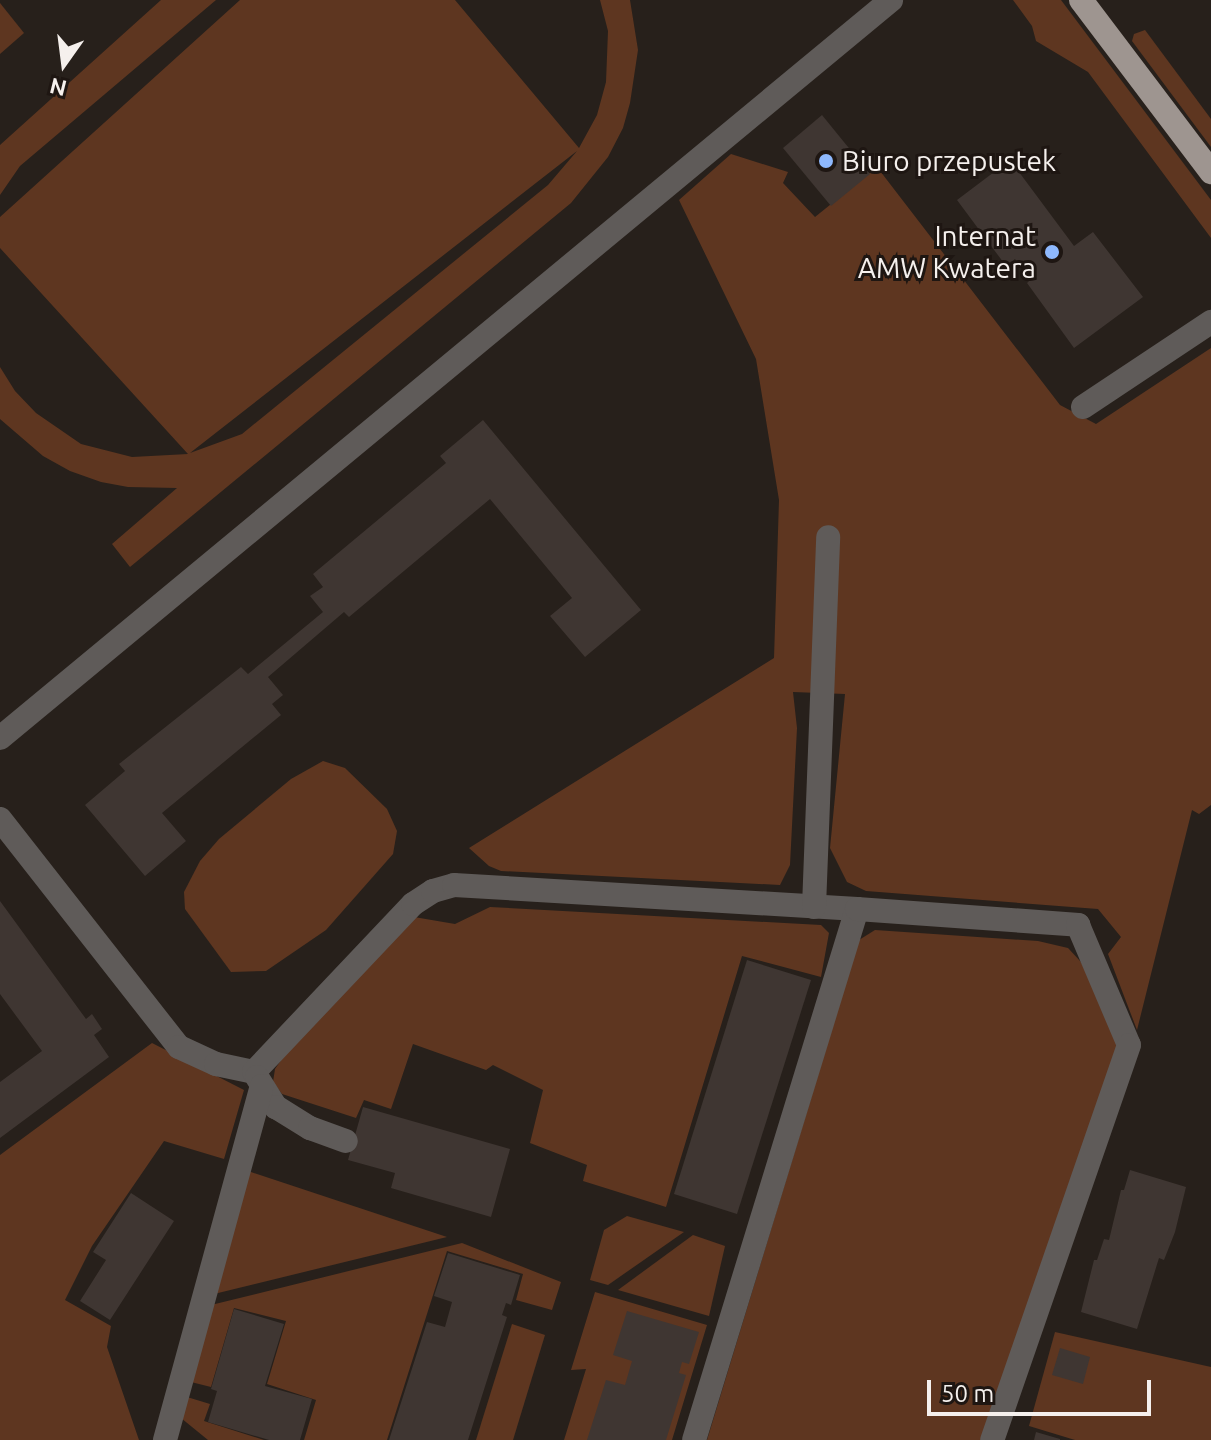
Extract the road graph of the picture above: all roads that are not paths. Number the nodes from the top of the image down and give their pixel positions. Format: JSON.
{"nodes":[{"id":1,"x":891,"y":0,"type":"edge"},
{"id":2,"x":1081,"y":0,"type":"edge"},
{"id":3,"x":1211,"y":172,"type":"edge"},
{"id":4,"x":1211,"y":322,"type":"edge"},
{"id":5,"x":1083,"y":407,"type":"dead end"},
{"id":6,"x":828,"y":537,"type":"dead end"},
{"id":7,"x":0,"y":738,"type":"edge"},
{"id":8,"x":0,"y":819,"type":"edge"},
{"id":9,"x":814,"y":907,"type":"junction"},
{"id":10,"x":857,"y":909,"type":"junction"},
{"id":11,"x":258,"y":1079,"type":"junction"},
{"id":12,"x":346,"y":1141,"type":"dead end"},
{"id":13,"x":165,"y":1440,"type":"edge"},
{"id":14,"x":694,"y":1440,"type":"edge"},
{"id":15,"x":992,"y":1440,"type":"edge"}],
"edges":[{"from":1,"to":7,"type":"lane"},
{"from":2,"to":3,"type":"main road"},
{"from":4,"to":5,"type":"lane"},
{"from":6,"to":9,"type":"lane"},
{"from":8,"to":11,"type":"lane"},
{"from":9,"to":10,"type":"lane"},
{"from":9,"to":11,"type":"lane"},
{"from":10,"to":14,"type":"lane"},
{"from":10,"to":15,"type":"lane"},
{"from":11,"to":12,"type":"lane"},
{"from":11,"to":13,"type":"lane"}]}
